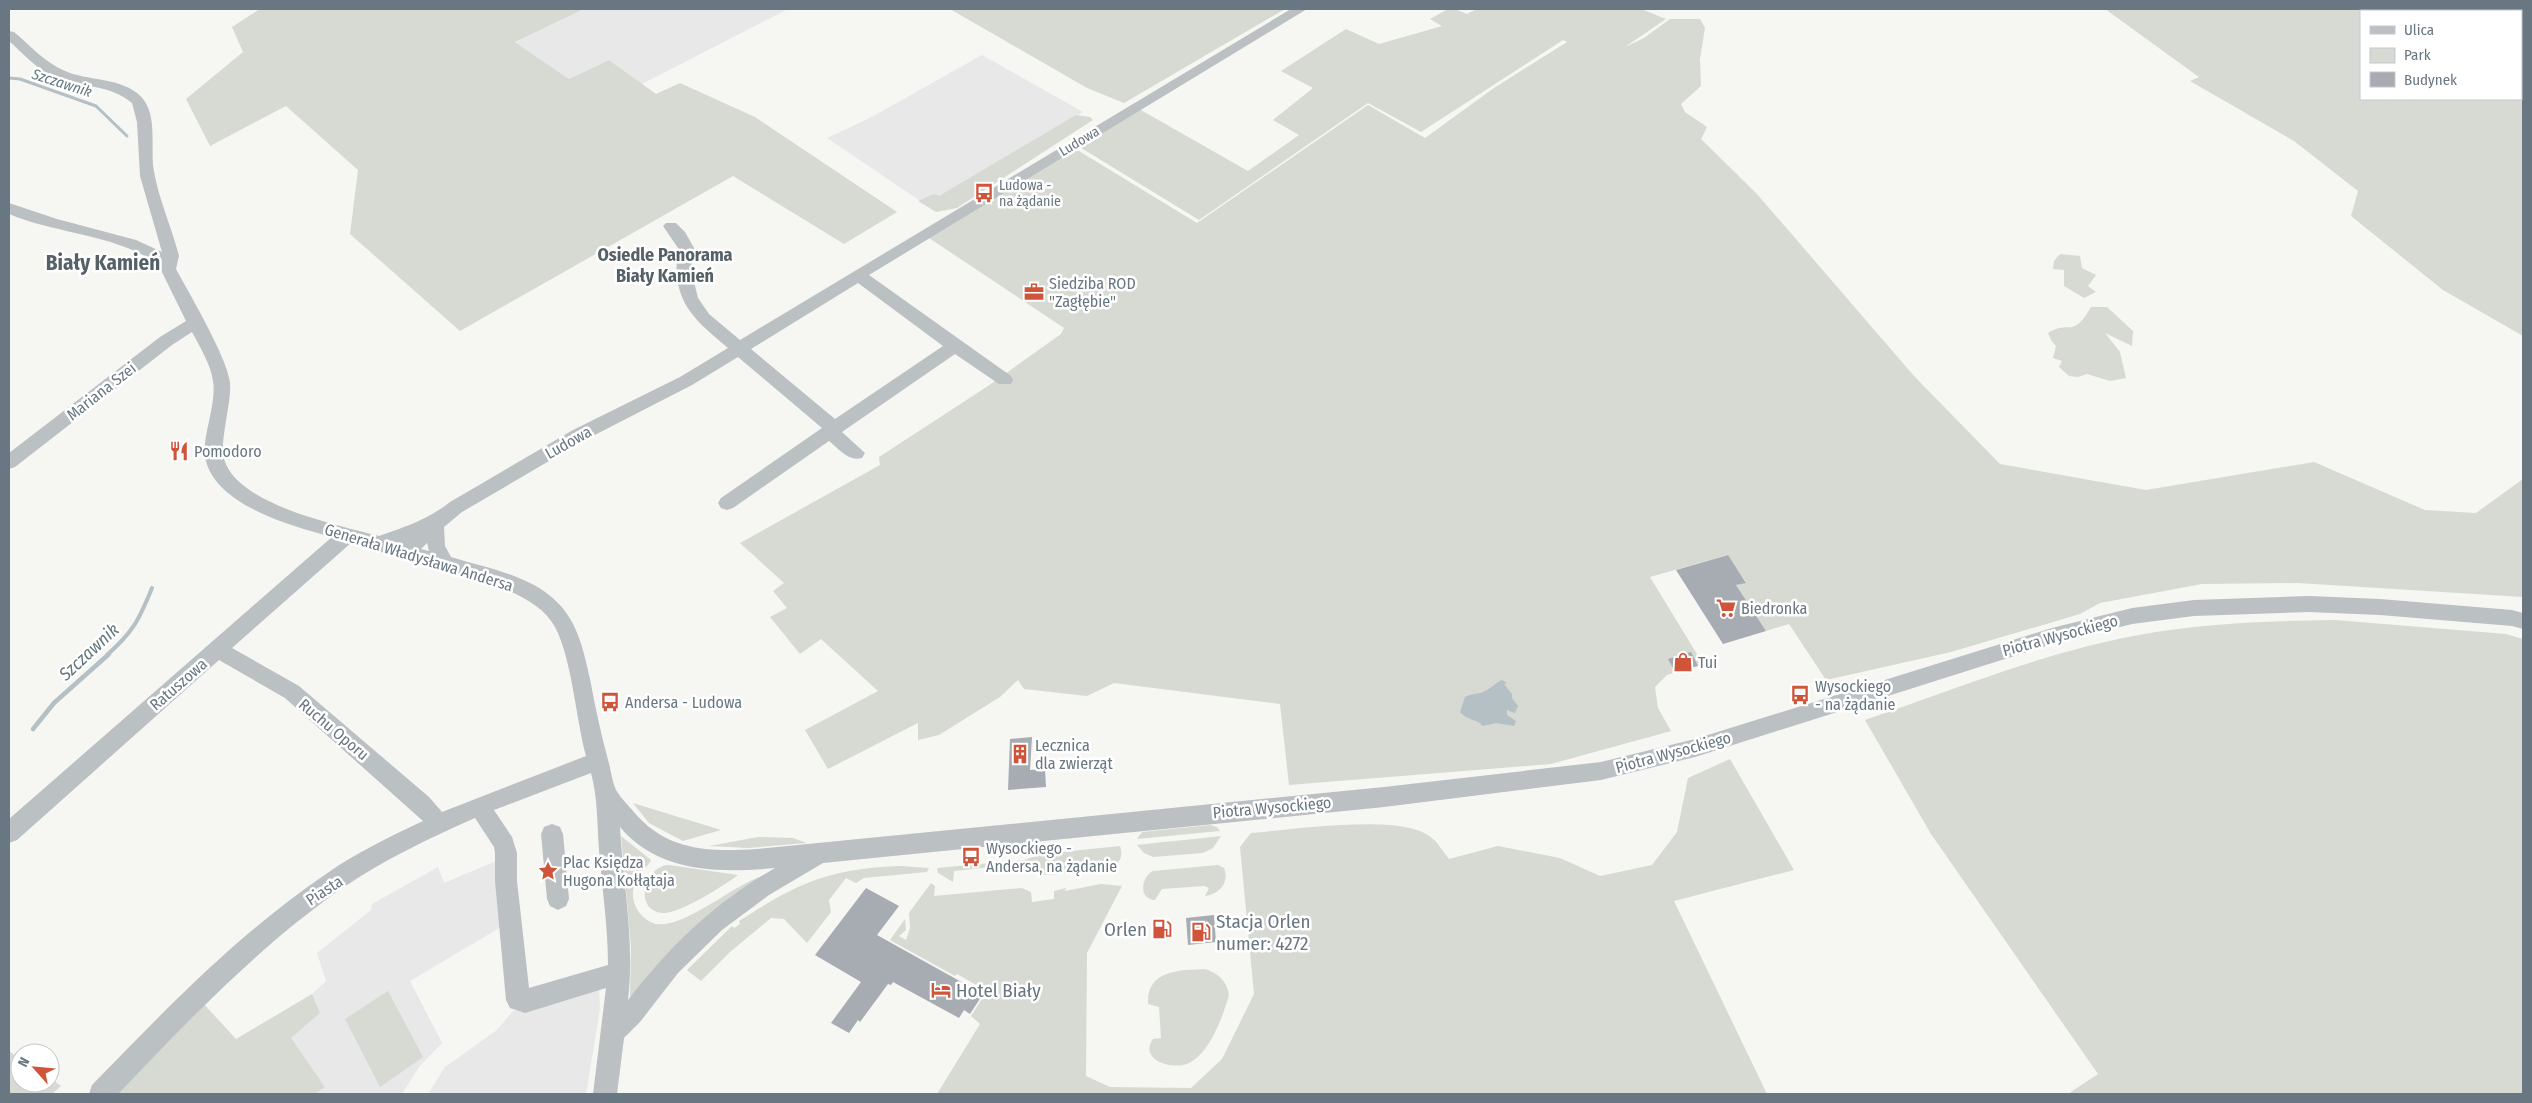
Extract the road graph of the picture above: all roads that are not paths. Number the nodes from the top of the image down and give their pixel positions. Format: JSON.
{"nodes":[{"id":1,"x":1300,"y":9,"type":"edge"},
{"id":2,"x":9,"y":35,"type":"edge"},
{"id":3,"x":9,"y":208,"type":"edge"},
{"id":4,"x":671,"y":226,"type":"dead end"},
{"id":5,"x":164,"y":233,"type":"junction"},
{"id":6,"x":140,"y":247,"type":"junction"},
{"id":7,"x":169,"y":268,"type":"junction"},
{"id":8,"x":858,"y":275,"type":"junction"},
{"id":9,"x":195,"y":323,"type":"junction"},
{"id":10,"x":956,"y":346,"type":"junction"},
{"id":11,"x":739,"y":349,"type":"junction"},
{"id":12,"x":1004,"y":380,"type":"dead end"},
{"id":13,"x":831,"y":429,"type":"junction"},
{"id":14,"x":856,"y":453,"type":"dead end"},
{"id":15,"x":9,"y":462,"type":"edge"},
{"id":16,"x":727,"y":503,"type":"dead end"},
{"id":17,"x":440,"y":519,"type":"junction"},
{"id":18,"x":347,"y":535,"type":"junction"},
{"id":19,"x":379,"y":544,"type":"junction"},
{"id":20,"x":408,"y":552,"type":"junction"},
{"id":21,"x":444,"y":563,"type":"junction"},
{"id":22,"x":2520,"y":619,"type":"edge"},
{"id":23,"x":217,"y":650,"type":"junction"},
{"id":24,"x":598,"y":761,"type":"junction"},
{"id":25,"x":607,"y":794,"type":"junction"},
{"id":26,"x":480,"y":807,"type":"junction"},
{"id":27,"x":623,"y":816,"type":"junction"},
{"id":28,"x":437,"y":826,"type":"junction"},
{"id":29,"x":9,"y":833,"type":"edge"},
{"id":30,"x":552,"y":834,"type":"dead end"},
{"id":31,"x":610,"y":851,"type":"junction"},
{"id":32,"x":819,"y":853,"type":"junction"},
{"id":33,"x":558,"y":899,"type":"dead end"},
{"id":34,"x":620,"y":973,"type":"junction"},
{"id":35,"x":614,"y":1031,"type":"junction"},
{"id":36,"x":101,"y":1094,"type":"edge"},
{"id":37,"x":605,"y":1094,"type":"edge"}],
"edges":[{"from":1,"to":8,"type":"street","name":"Ludowa"},
{"from":2,"to":5,"type":"street"},
{"from":3,"to":6,"type":"street","name":"Generała Władysława Andersa"},
{"from":4,"to":11,"type":"street"},
{"from":5,"to":6,"type":"street"},
{"from":5,"to":7,"type":"street"},
{"from":6,"to":7,"type":"street","name":"Generała Władysława Andersa"},
{"from":7,"to":9,"type":"street","name":"Generała Władysława Andersa"},
{"from":8,"to":10,"type":"street"},
{"from":8,"to":11,"type":"street","name":"Ludowa"},
{"from":9,"to":15,"type":"street","name":"Mariana Szei"},
{"from":9,"to":18,"type":"street","name":"Generała Władysława Andersa"},
{"from":10,"to":12,"type":"street"},
{"from":10,"to":13,"type":"street"},
{"from":11,"to":13,"type":"street"},
{"from":11,"to":17,"type":"street","name":"Ludowa"},
{"from":13,"to":14,"type":"street"},
{"from":13,"to":16,"type":"street"},
{"from":17,"to":19,"type":"street"},
{"from":17,"to":20,"type":"street","name":"Ludowa"},
{"from":17,"to":21,"type":"street"},
{"from":18,"to":19,"type":"street","name":"Generała Władysława Andersa"},
{"from":18,"to":23,"type":"street","name":"Ratuszowa"},
{"from":19,"to":20,"type":"street","name":"Generała Władysława Andersa"},
{"from":20,"to":21,"type":"street","name":"Generała Władysława Andersa"},
{"from":21,"to":24,"type":"street","name":"Generała Władysława Andersa"},
{"from":22,"to":32,"type":"street","name":"Piotra Wysockiego"},
{"from":23,"to":28,"type":"street","name":"Ruchu Oporu"},
{"from":23,"to":29,"type":"street","name":"Ratuszowa"},
{"from":24,"to":25,"type":"street","name":"Generała Władysława Andersa"},
{"from":24,"to":26,"type":"street","name":"Piasta"},
{"from":25,"to":27,"type":"street","name":"Piotra Wysockiego"},
{"from":25,"to":31,"type":"street","name":"Generała Władysława Andersa"},
{"from":26,"to":28,"type":"street","name":"Piasta"},
{"from":26,"to":34,"type":"street"},
{"from":27,"to":31,"type":"street"},
{"from":27,"to":32,"type":"street","name":"Piotra Wysockiego"},
{"from":28,"to":36,"type":"street","name":"Piasta"},
{"from":30,"to":33,"type":"street"},
{"from":31,"to":34,"type":"street","name":"Generała Władysława Andersa"},
{"from":32,"to":35,"type":"street","name":"Piotra Wysockiego"},
{"from":34,"to":35,"type":"street","name":"Generała Władysława Andersa"},
{"from":35,"to":37,"type":"street","name":"Generała Władysława Andersa"}]}
